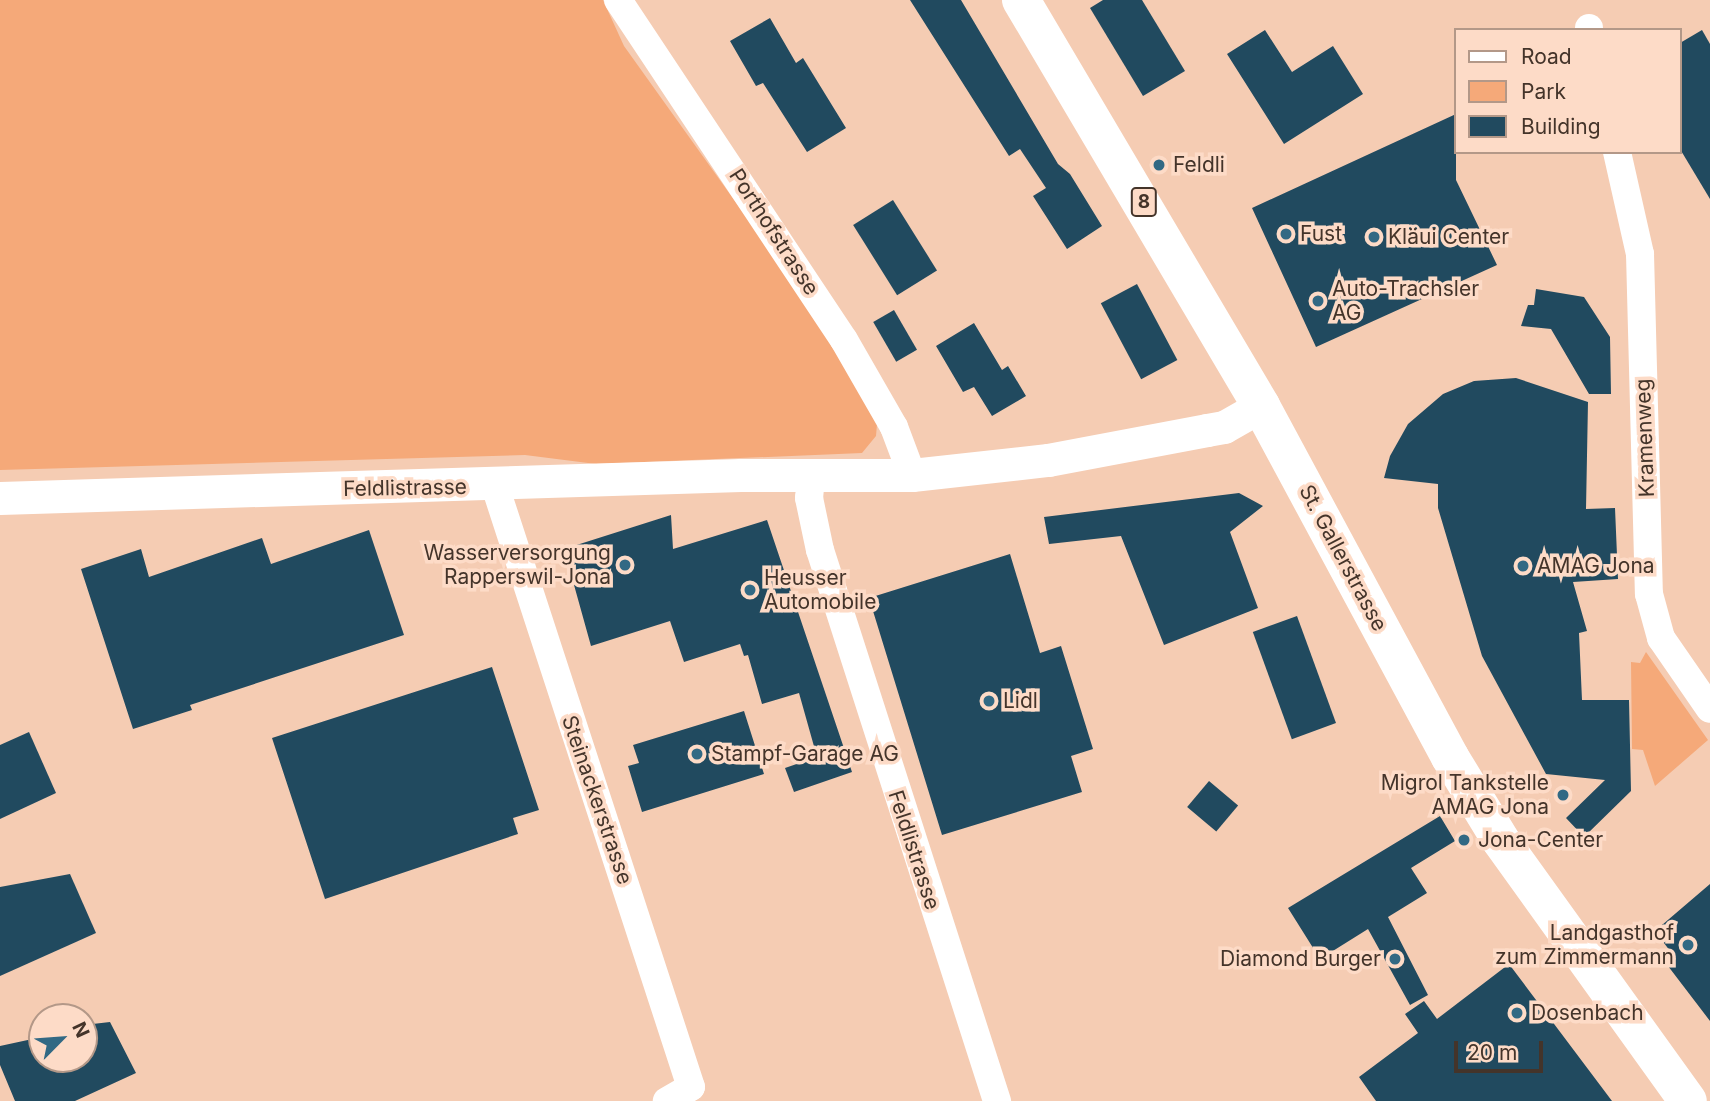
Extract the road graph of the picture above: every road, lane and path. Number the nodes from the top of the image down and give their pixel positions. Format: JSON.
{"nodes":[{"id":1,"x":618,"y":0,"type":"edge"},
{"id":2,"x":1021,"y":0,"type":"edge"},
{"id":3,"x":1617,"y":154,"type":"edge"},
{"id":4,"x":1261,"y":406,"type":"junction"},
{"id":5,"x":912,"y":475,"type":"junction"},
{"id":6,"x":811,"y":476,"type":"junction"},
{"id":7,"x":495,"y":486,"type":"junction"},
{"id":8,"x":0,"y":498,"type":"edge"},
{"id":9,"x":1710,"y":709,"type":"edge"},
{"id":10,"x":667,"y":1101,"type":"edge"},
{"id":11,"x":997,"y":1101,"type":"edge"},
{"id":12,"x":1688,"y":1101,"type":"edge"}],
"edges":[{"from":1,"to":5,"type":"street","name":"Porthofstrasse"},
{"from":2,"to":4,"type":"main road","name":"St. Gallerstrasse","number":"8"},
{"from":3,"to":9,"type":"street","name":"Kramenweg"},
{"from":4,"to":5,"type":"street","name":"Feldlistrasse"},
{"from":4,"to":12,"type":"main road","name":"St. Gallerstrasse","number":"8"},
{"from":5,"to":6,"type":"street","name":"Feldlistrasse"},
{"from":6,"to":7,"type":"street","name":"Feldlistrasse"},
{"from":6,"to":11,"type":"street","name":"Feldlistrasse"},
{"from":7,"to":8,"type":"street","name":"Feldlistrasse"},
{"from":7,"to":10,"type":"street","name":"Steinackerstrasse"}]}
